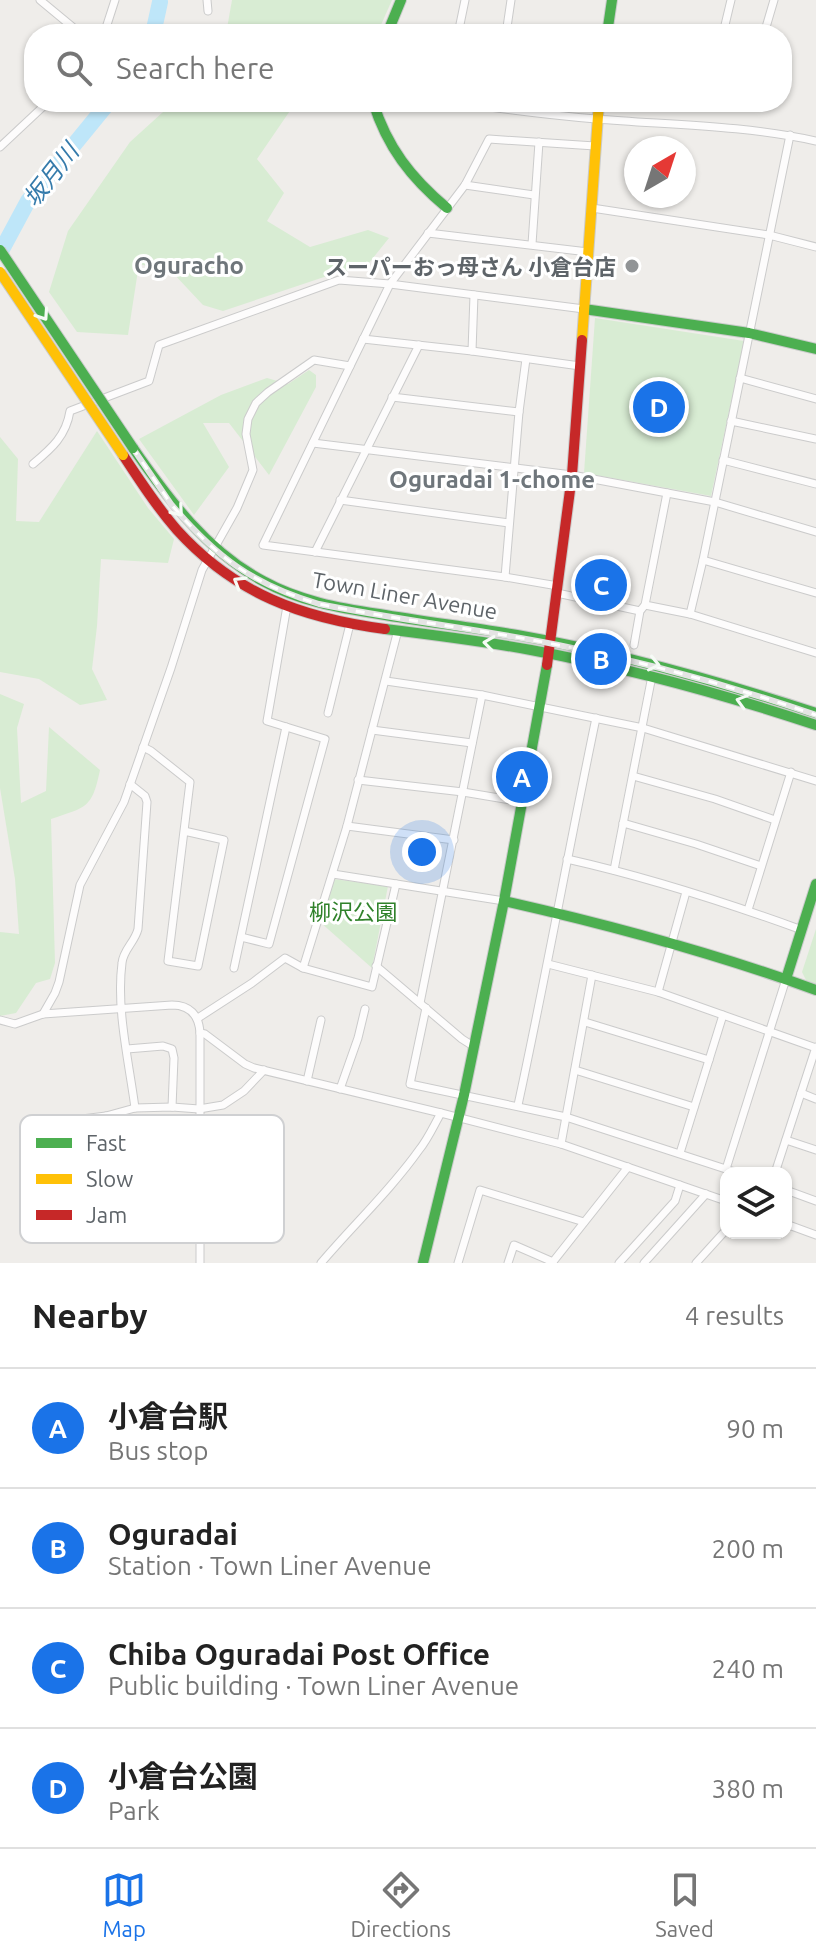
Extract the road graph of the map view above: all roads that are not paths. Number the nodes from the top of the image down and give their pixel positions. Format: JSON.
{"nodes":[{"id":1,"x":40,"y":0,"type":"edge"},
{"id":2,"x":115,"y":0,"type":"edge"},
{"id":3,"x":207,"y":0,"type":"edge"},
{"id":4,"x":401,"y":0,"type":"edge"},
{"id":5,"x":465,"y":0,"type":"edge"},
{"id":6,"x":511,"y":0,"type":"edge"},
{"id":7,"x":612,"y":0,"type":"edge"},
{"id":8,"x":731,"y":0,"type":"edge"},
{"id":9,"x":774,"y":0,"type":"edge"},
{"id":10,"x":208,"y":11,"type":"dead end"},
{"id":11,"x":69,"y":24,"type":"edge"},
{"id":12,"x":107,"y":24,"type":"edge"},
{"id":13,"x":391,"y":24,"type":"edge"},
{"id":14,"x":460,"y":24,"type":"edge"},
{"id":15,"x":507,"y":24,"type":"edge"},
{"id":16,"x":608,"y":24,"type":"edge"},
{"id":17,"x":725,"y":24,"type":"edge"},
{"id":18,"x":767,"y":24,"type":"edge"},
{"id":19,"x":37,"y":112,"type":"edge"},
{"id":20,"x":376,"y":112,"type":"edge"},
{"id":21,"x":546,"y":112,"type":"edge"},
{"id":22,"x":598,"y":112,"type":"edge"},
{"id":23,"x":597,"y":119,"type":"junction"},
{"id":24,"x":790,"y":135,"type":"junction"},
{"id":25,"x":816,"y":141,"type":"edge"},
{"id":26,"x":539,"y":142,"type":"junction"},
{"id":27,"x":595,"y":146,"type":"junction"},
{"id":28,"x":0,"y":147,"type":"edge"},
{"id":29,"x":465,"y":185,"type":"junction"},
{"id":30,"x":534,"y":195,"type":"junction"},
{"id":31,"x":447,"y":208,"type":"junction"},
{"id":32,"x":592,"y":208,"type":"junction"},
{"id":33,"x":428,"y":233,"type":"junction"},
{"id":34,"x":769,"y":235,"type":"junction"},
{"id":35,"x":532,"y":244,"type":"junction"},
{"id":36,"x":816,"y":247,"type":"edge"},
{"id":37,"x":0,"y":250,"type":"edge"},
{"id":38,"x":588,"y":252,"type":"junction"},
{"id":39,"x":0,"y":272,"type":"edge"},
{"id":40,"x":390,"y":284,"type":"junction"},
{"id":41,"x":474,"y":295,"type":"junction"},
{"id":42,"x":584,"y":309,"type":"junction"},
{"id":43,"x":749,"y":333,"type":"junction"},
{"id":44,"x":363,"y":339,"type":"junction"},
{"id":45,"x":419,"y":345,"type":"junction"},
{"id":46,"x":816,"y":349,"type":"edge"},
{"id":47,"x":472,"y":351,"type":"junction"},
{"id":48,"x":526,"y":359,"type":"junction"},
{"id":49,"x":350,"y":366,"type":"junction"},
{"id":50,"x":580,"y":366,"type":"junction"},
{"id":51,"x":740,"y":378,"type":"junction"},
{"id":52,"x":392,"y":397,"type":"junction"},
{"id":53,"x":816,"y":399,"type":"edge"},
{"id":54,"x":519,"y":412,"type":"junction"},
{"id":55,"x":731,"y":421,"type":"junction"},
{"id":56,"x":816,"y":439,"type":"edge"},
{"id":57,"x":313,"y":443,"type":"junction"},
{"id":58,"x":366,"y":448,"type":"junction"},
{"id":59,"x":723,"y":460,"type":"junction"},
{"id":60,"x":33,"y":464,"type":"dead end"},
{"id":61,"x":514,"y":469,"type":"junction"},
{"id":62,"x":572,"y":475,"type":"junction"},
{"id":63,"x":816,"y":484,"type":"edge"},
{"id":64,"x":667,"y":493,"type":"junction"},
{"id":65,"x":340,"y":500,"type":"junction"},
{"id":66,"x":715,"y":502,"type":"junction"},
{"id":67,"x":509,"y":523,"type":"junction"},
{"id":68,"x":816,"y":532,"type":"edge"},
{"id":69,"x":214,"y":548,"type":"junction"},
{"id":70,"x":315,"y":552,"type":"junction"},
{"id":71,"x":207,"y":560,"type":"junction"},
{"id":72,"x":703,"y":560,"type":"junction"},
{"id":73,"x":505,"y":577,"type":"junction"},
{"id":74,"x":558,"y":590,"type":"junction"},
{"id":75,"x":816,"y":593,"type":"edge"},
{"id":76,"x":287,"y":606,"type":"junction"},
{"id":77,"x":643,"y":608,"type":"junction"},
{"id":78,"x":690,"y":614,"type":"junction"},
{"id":79,"x":350,"y":624,"type":"junction"},
{"id":80,"x":398,"y":630,"type":"junction"},
{"id":81,"x":551,"y":642,"type":"junction"},
{"id":82,"x":634,"y":645,"type":"dead end"},
{"id":83,"x":816,"y":653,"type":"edge"},
{"id":84,"x":549,"y":654,"type":"junction"},
{"id":85,"x":652,"y":676,"type":"junction"},
{"id":86,"x":386,"y":681,"type":"junction"},
{"id":87,"x":482,"y":695,"type":"junction"},
{"id":88,"x":540,"y":706,"type":"junction"},
{"id":89,"x":328,"y":713,"type":"dead end"},
{"id":90,"x":816,"y":713,"type":"edge"},
{"id":91,"x":596,"y":718,"type":"junction"},
{"id":92,"x":816,"y":725,"type":"edge"},
{"id":93,"x":286,"y":727,"type":"junction"},
{"id":94,"x":643,"y":728,"type":"junction"},
{"id":95,"x":372,"y":730,"type":"junction"},
{"id":96,"x":472,"y":743,"type":"junction"},
{"id":97,"x":143,"y":747,"type":"junction"},
{"id":98,"x":791,"y":772,"type":"junction"},
{"id":99,"x":633,"y":776,"type":"junction"},
{"id":100,"x":358,"y":780,"type":"junction"},
{"id":101,"x":816,"y":781,"type":"edge"},
{"id":102,"x":130,"y":784,"type":"junction"},
{"id":103,"x":463,"y":792,"type":"junction"},
{"id":104,"x":523,"y":802,"type":"junction"},
{"id":105,"x":775,"y":820,"type":"junction"},
{"id":106,"x":623,"y":823,"type":"junction"},
{"id":107,"x":347,"y":826,"type":"junction"},
{"id":108,"x":184,"y":831,"type":"junction"},
{"id":109,"x":454,"y":840,"type":"junction"},
{"id":110,"x":567,"y":859,"type":"junction"},
{"id":111,"x":761,"y":866,"type":"junction"},
{"id":112,"x":614,"y":870,"type":"junction"},
{"id":113,"x":333,"y":874,"type":"junction"},
{"id":114,"x":396,"y":884,"type":"junction"},
{"id":115,"x":816,"y":884,"type":"edge"},
{"id":116,"x":444,"y":891,"type":"junction"},
{"id":117,"x":686,"y":892,"type":"junction"},
{"id":118,"x":504,"y":901,"type":"junction"},
{"id":119,"x":748,"y":910,"type":"junction"},
{"id":120,"x":556,"y":913,"type":"junction"},
{"id":121,"x":802,"y":930,"type":"junction"},
{"id":122,"x":241,"y":937,"type":"junction"},
{"id":123,"x":672,"y":943,"type":"junction"},
{"id":124,"x":548,"y":964,"type":"junction"},
{"id":125,"x":376,"y":966,"type":"junction"},
{"id":126,"x":234,"y":968,"type":"dead end"},
{"id":127,"x":303,"y":968,"type":"junction"},
{"id":128,"x":592,"y":975,"type":"junction"},
{"id":129,"x":786,"y":979,"type":"junction"},
{"id":130,"x":816,"y":990,"type":"edge"},
{"id":131,"x":658,"y":992,"type":"junction"},
{"id":132,"x":423,"y":1006,"type":"junction"},
{"id":133,"x":122,"y":1009,"type":"junction"},
{"id":134,"x":365,"y":1009,"type":"dead end"},
{"id":135,"x":43,"y":1014,"type":"junction"},
{"id":136,"x":723,"y":1015,"type":"junction"},
{"id":137,"x":198,"y":1018,"type":"junction"},
{"id":138,"x":0,"y":1020,"type":"edge"},
{"id":139,"x":321,"y":1020,"type":"dead end"},
{"id":140,"x":585,"y":1022,"type":"junction"},
{"id":141,"x":769,"y":1031,"type":"junction"},
{"id":142,"x":200,"y":1033,"type":"junction"},
{"id":143,"x":473,"y":1046,"type":"junction"},
{"id":144,"x":816,"y":1048,"type":"edge"},
{"id":145,"x":127,"y":1049,"type":"junction"},
{"id":146,"x":709,"y":1060,"type":"junction"},
{"id":147,"x":264,"y":1070,"type":"junction"},
{"id":148,"x":575,"y":1070,"type":"junction"},
{"id":149,"x":307,"y":1081,"type":"junction"},
{"id":150,"x":340,"y":1089,"type":"junction"},
{"id":151,"x":801,"y":1093,"type":"junction"},
{"id":152,"x":464,"y":1095,"type":"junction"},
{"id":153,"x":816,"y":1099,"type":"edge"},
{"id":154,"x":518,"y":1105,"type":"junction"},
{"id":155,"x":172,"y":1107,"type":"junction"},
{"id":156,"x":694,"y":1107,"type":"junction"},
{"id":157,"x":135,"y":1108,"type":"junction"},
{"id":158,"x":199,"y":1109,"type":"junction"},
{"id":159,"x":441,"y":1113,"type":"junction"},
{"id":160,"x":110,"y":1115,"type":"edge"},
{"id":161,"x":199,"y":1115,"type":"edge"},
{"id":162,"x":458,"y":1117,"type":"junction"},
{"id":163,"x":566,"y":1117,"type":"junction"},
{"id":164,"x":786,"y":1140,"type":"junction"},
{"id":165,"x":561,"y":1144,"type":"junction"},
{"id":166,"x":816,"y":1150,"type":"edge"},
{"id":167,"x":680,"y":1153,"type":"junction"},
{"id":168,"x":628,"y":1167,"type":"junction"},
{"id":169,"x":720,"y":1167,"type":"edge"},
{"id":170,"x":727,"y":1167,"type":"edge"},
{"id":171,"x":777,"y":1167,"type":"edge"},
{"id":172,"x":680,"y":1185,"type":"junction"},
{"id":173,"x":792,"y":1192,"type":"edge"},
{"id":174,"x":706,"y":1194,"type":"junction"},
{"id":175,"x":720,"y":1199,"type":"edge"},
{"id":176,"x":816,"y":1201,"type":"edge"},
{"id":177,"x":584,"y":1222,"type":"junction"},
{"id":178,"x":792,"y":1226,"type":"edge"},
{"id":179,"x":816,"y":1235,"type":"edge"},
{"id":180,"x":720,"y":1237,"type":"edge"},
{"id":181,"x":200,"y":1243,"type":"edge"},
{"id":182,"x":553,"y":1262,"type":"edge"},
{"id":183,"x":200,"y":1263,"type":"edge"},
{"id":184,"x":321,"y":1263,"type":"edge"},
{"id":185,"x":423,"y":1263,"type":"edge"},
{"id":186,"x":458,"y":1263,"type":"edge"},
{"id":187,"x":508,"y":1263,"type":"edge"},
{"id":188,"x":619,"y":1263,"type":"edge"},
{"id":189,"x":644,"y":1263,"type":"edge"},
{"id":190,"x":696,"y":1263,"type":"edge"}],
"edges":[{"from":1,"to":11,"type":"street"},
{"from":2,"to":12,"type":"street"},
{"from":3,"to":10,"type":"street"},
{"from":4,"to":13,"type":"street"},
{"from":5,"to":14,"type":"street"},
{"from":6,"to":15,"type":"street"},
{"from":7,"to":16,"type":"street"},
{"from":8,"to":17,"type":"street"},
{"from":9,"to":18,"type":"street"},
{"from":19,"to":28,"type":"street"},
{"from":20,"to":31,"type":"street"},
{"from":21,"to":23,"type":"street"},
{"from":22,"to":23,"type":"street"},
{"from":23,"to":24,"type":"street"},
{"from":23,"to":27,"type":"street"},
{"from":24,"to":25,"type":"street"},
{"from":24,"to":34,"type":"street"},
{"from":26,"to":27,"type":"street"},
{"from":26,"to":29,"type":"street"},
{"from":26,"to":30,"type":"street"},
{"from":27,"to":32,"type":"street"},
{"from":29,"to":30,"type":"street"},
{"from":29,"to":31,"type":"street"},
{"from":30,"to":35,"type":"street"},
{"from":31,"to":33,"type":"street"},
{"from":32,"to":34,"type":"street"},
{"from":32,"to":38,"type":"street"},
{"from":33,"to":35,"type":"street"},
{"from":33,"to":40,"type":"street"},
{"from":34,"to":36,"type":"street"},
{"from":34,"to":43,"type":"street"},
{"from":35,"to":38,"type":"street"},
{"from":37,"to":69,"type":"street","name":"Town Liner Avenue","one_way":true,"bridge":true},
{"from":38,"to":42,"type":"street"},
{"from":39,"to":71,"type":"street","name":"Town Liner Avenue","bridge":true},
{"from":40,"to":41,"type":"street"},
{"from":40,"to":44,"type":"street"},
{"from":40,"to":60,"type":"street"},
{"from":41,"to":42,"type":"street"},
{"from":41,"to":47,"type":"street"},
{"from":42,"to":43,"type":"street"},
{"from":42,"to":50,"type":"street"},
{"from":43,"to":46,"type":"street"},
{"from":43,"to":51,"type":"street"},
{"from":44,"to":45,"type":"street"},
{"from":44,"to":49,"type":"street"},
{"from":45,"to":47,"type":"street"},
{"from":45,"to":52,"type":"street"},
{"from":47,"to":48,"type":"street"},
{"from":48,"to":50,"type":"street"},
{"from":48,"to":54,"type":"street"},
{"from":49,"to":57,"type":"street"},
{"from":49,"to":69,"type":"street"},
{"from":50,"to":62,"type":"street"},
{"from":51,"to":53,"type":"street"},
{"from":51,"to":55,"type":"street"},
{"from":52,"to":54,"type":"street"},
{"from":52,"to":58,"type":"street"},
{"from":54,"to":61,"type":"street"},
{"from":55,"to":56,"type":"street"},
{"from":55,"to":59,"type":"street"},
{"from":57,"to":58,"type":"street"},
{"from":57,"to":70,"type":"street"},
{"from":58,"to":61,"type":"street"},
{"from":58,"to":65,"type":"street"},
{"from":59,"to":63,"type":"street"},
{"from":59,"to":66,"type":"street"},
{"from":61,"to":62,"type":"street"},
{"from":61,"to":67,"type":"street"},
{"from":62,"to":64,"type":"street"},
{"from":62,"to":74,"type":"street"},
{"from":64,"to":66,"type":"street"},
{"from":64,"to":77,"type":"street"},
{"from":65,"to":67,"type":"street"},
{"from":65,"to":70,"type":"street"},
{"from":66,"to":68,"type":"street"},
{"from":66,"to":72,"type":"street"},
{"from":67,"to":73,"type":"street"},
{"from":69,"to":71,"type":"street"},
{"from":69,"to":81,"type":"street","name":"Town Liner Avenue"},
{"from":70,"to":73,"type":"street"},
{"from":76,"to":71,"type":"street","name":"Town Liner Avenue","one_way":true},
{"from":71,"to":97,"type":"street"},
{"from":72,"to":75,"type":"street"},
{"from":72,"to":78,"type":"street"},
{"from":73,"to":74,"type":"street"},
{"from":74,"to":77,"type":"street"},
{"from":74,"to":81,"type":"street"},
{"from":76,"to":79,"type":"street","name":"Town Liner Avenue"},
{"from":76,"to":93,"type":"street"},
{"from":77,"to":78,"type":"street"},
{"from":77,"to":82,"type":"street"},
{"from":78,"to":83,"type":"street"},
{"from":79,"to":80,"type":"street","name":"Town Liner Avenue"},
{"from":79,"to":89,"type":"street"},
{"from":84,"to":80,"type":"street","name":"Town Liner Avenue","one_way":true},
{"from":80,"to":86,"type":"street"},
{"from":81,"to":84,"type":"street"},
{"from":81,"to":90,"type":"street","name":"Town Liner Avenue","one_way":true},
{"from":84,"to":85,"type":"street","name":"Town Liner Avenue"},
{"from":84,"to":88,"type":"street"},
{"from":92,"to":85,"type":"street","name":"Town Liner Avenue","one_way":true},
{"from":85,"to":94,"type":"street"},
{"from":86,"to":87,"type":"street"},
{"from":86,"to":95,"type":"street"},
{"from":87,"to":88,"type":"street"},
{"from":87,"to":96,"type":"street"},
{"from":88,"to":91,"type":"street"},
{"from":88,"to":104,"type":"street"},
{"from":91,"to":94,"type":"street"},
{"from":91,"to":110,"type":"street"},
{"from":93,"to":122,"type":"street"},
{"from":93,"to":122,"type":"street"},
{"from":94,"to":98,"type":"street"},
{"from":94,"to":99,"type":"street"},
{"from":95,"to":96,"type":"street"},
{"from":95,"to":100,"type":"street"},
{"from":96,"to":103,"type":"street"},
{"from":97,"to":102,"type":"street"},
{"from":97,"to":108,"type":"street"},
{"from":98,"to":101,"type":"street"},
{"from":98,"to":105,"type":"street"},
{"from":99,"to":105,"type":"street"},
{"from":99,"to":106,"type":"street"},
{"from":100,"to":103,"type":"street"},
{"from":100,"to":107,"type":"street"},
{"from":102,"to":133,"type":"street"},
{"from":102,"to":135,"type":"street"},
{"from":103,"to":104,"type":"street"},
{"from":103,"to":109,"type":"street"},
{"from":104,"to":118,"type":"street"},
{"from":105,"to":111,"type":"street"},
{"from":106,"to":111,"type":"street"},
{"from":106,"to":112,"type":"street"},
{"from":107,"to":109,"type":"street"},
{"from":107,"to":113,"type":"street"},
{"from":108,"to":108,"type":"street"},
{"from":109,"to":116,"type":"street"},
{"from":110,"to":112,"type":"street"},
{"from":110,"to":120,"type":"street"},
{"from":111,"to":119,"type":"street"},
{"from":112,"to":117,"type":"street"},
{"from":113,"to":114,"type":"street"},
{"from":113,"to":127,"type":"street"},
{"from":114,"to":116,"type":"street"},
{"from":114,"to":125,"type":"street"},
{"from":115,"to":121,"type":"street"},
{"from":116,"to":118,"type":"street"},
{"from":116,"to":132,"type":"street"},
{"from":117,"to":119,"type":"street"},
{"from":117,"to":123,"type":"street"},
{"from":118,"to":120,"type":"street"},
{"from":118,"to":143,"type":"street"},
{"from":119,"to":121,"type":"street"},
{"from":120,"to":123,"type":"street"},
{"from":120,"to":124,"type":"street"},
{"from":121,"to":129,"type":"street"},
{"from":122,"to":126,"type":"street"},
{"from":123,"to":129,"type":"street"},
{"from":123,"to":131,"type":"street"},
{"from":124,"to":128,"type":"street"},
{"from":124,"to":154,"type":"street"},
{"from":125,"to":127,"type":"street"},
{"from":125,"to":132,"type":"street"},
{"from":127,"to":137,"type":"street"},
{"from":128,"to":131,"type":"street"},
{"from":128,"to":140,"type":"street"},
{"from":129,"to":130,"type":"street"},
{"from":129,"to":141,"type":"street"},
{"from":131,"to":136,"type":"street"},
{"from":132,"to":143,"type":"street"},
{"from":132,"to":152,"type":"street"},
{"from":133,"to":135,"type":"street"},
{"from":133,"to":137,"type":"street"},
{"from":133,"to":145,"type":"street"},
{"from":134,"to":150,"type":"street"},
{"from":135,"to":138,"type":"street"},
{"from":136,"to":141,"type":"street"},
{"from":136,"to":146,"type":"street"},
{"from":137,"to":142,"type":"street"},
{"from":139,"to":149,"type":"street"},
{"from":140,"to":146,"type":"street"},
{"from":140,"to":148,"type":"street"},
{"from":141,"to":144,"type":"street"},
{"from":141,"to":170,"type":"street"},
{"from":142,"to":147,"type":"street"},
{"from":142,"to":158,"type":"street"},
{"from":143,"to":152,"type":"street"},
{"from":144,"to":151,"type":"street"},
{"from":145,"to":155,"type":"street"},
{"from":145,"to":157,"type":"street"},
{"from":146,"to":156,"type":"street"},
{"from":147,"to":149,"type":"street"},
{"from":147,"to":158,"type":"street"},
{"from":148,"to":156,"type":"street"},
{"from":148,"to":163,"type":"street"},
{"from":149,"to":150,"type":"street"},
{"from":150,"to":159,"type":"street"},
{"from":151,"to":153,"type":"street"},
{"from":151,"to":164,"type":"street"},
{"from":152,"to":154,"type":"street"},
{"from":152,"to":162,"type":"street"},
{"from":154,"to":163,"type":"street"},
{"from":155,"to":157,"type":"street"},
{"from":155,"to":158,"type":"street"},
{"from":156,"to":167,"type":"street"},
{"from":157,"to":160,"type":"street"},
{"from":158,"to":161,"type":"street"},
{"from":159,"to":162,"type":"street"},
{"from":159,"to":184,"type":"street"},
{"from":162,"to":165,"type":"street"},
{"from":162,"to":185,"type":"street"},
{"from":163,"to":165,"type":"street"},
{"from":163,"to":167,"type":"street"},
{"from":164,"to":166,"type":"street"},
{"from":164,"to":171,"type":"street"},
{"from":165,"to":168,"type":"street"},
{"from":167,"to":169,"type":"street"},
{"from":168,"to":172,"type":"street"},
{"from":168,"to":177,"type":"street"},
{"from":172,"to":174,"type":"street"},
{"from":172,"to":188,"type":"street"},
{"from":173,"to":176,"type":"street"},
{"from":174,"to":175,"type":"street"},
{"from":174,"to":189,"type":"street"},
{"from":177,"to":182,"type":"street"},
{"from":177,"to":186,"type":"street"},
{"from":178,"to":179,"type":"street"},
{"from":180,"to":190,"type":"street"},
{"from":181,"to":183,"type":"street"},
{"from":182,"to":187,"type":"street"}]}
